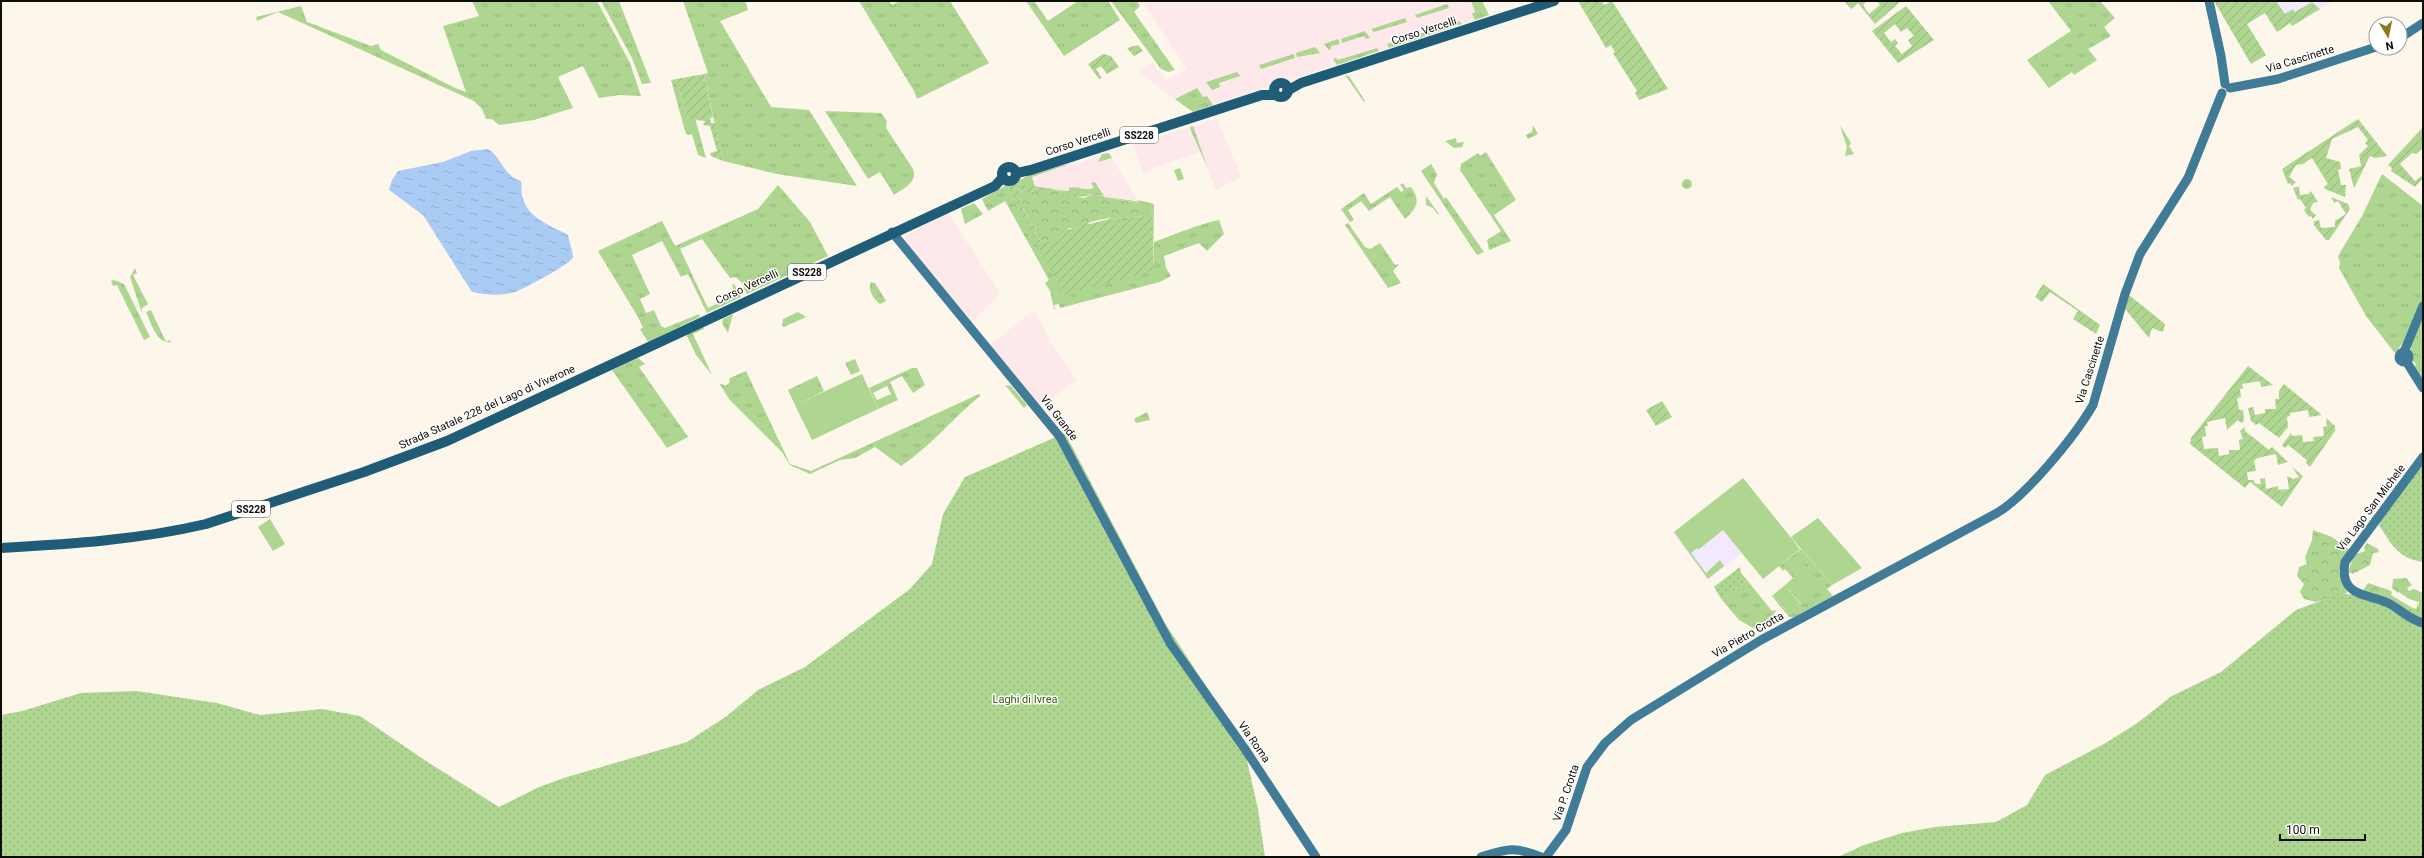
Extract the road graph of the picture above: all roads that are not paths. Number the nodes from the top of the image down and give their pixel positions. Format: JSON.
{"nodes":[{"id":1,"x":1554,"y":1,"type":"edge"},
{"id":2,"x":2209,"y":1,"type":"edge"},
{"id":3,"x":2423,"y":23,"type":"edge"},
{"id":4,"x":2408,"y":33,"type":"edge"},
{"id":5,"x":2368,"y":50,"type":"edge"},
{"id":6,"x":2228,"y":86,"type":"junction"},
{"id":7,"x":892,"y":232,"type":"junction"},
{"id":8,"x":2423,"y":306,"type":"edge"},
{"id":9,"x":608,"y":365,"type":"joint"},
{"id":10,"x":2423,"y":388,"type":"edge"},
{"id":11,"x":2423,"y":457,"type":"edge"},
{"id":12,"x":1,"y":548,"type":"edge"},
{"id":13,"x":1862,"y":584,"type":"joint"},
{"id":14,"x":2423,"y":623,"type":"edge"},
{"id":15,"x":1170,"y":643,"type":"joint"},
{"id":16,"x":1648,"y":708,"type":"joint"},
{"id":17,"x":1316,"y":857,"type":"edge"},
{"id":18,"x":1481,"y":857,"type":"edge"},
{"id":19,"x":1541,"y":857,"type":"edge"},
{"id":20,"x":1546,"y":857,"type":"edge"}],
"edges":[{"from":1,"to":7,"type":"main road","name":"Corso Vercelli","number":"SS228"},
{"from":2,"to":6,"type":"street"},
{"from":3,"to":4,"type":"street"},
{"from":5,"to":6,"type":"street","name":"Via Cascinette"},
{"from":6,"to":13,"type":"street","name":"Via Cascinette"},
{"from":7,"to":9,"type":"main road","name":"Corso Vercelli","number":"SS228"},
{"from":7,"to":15,"type":"street","name":"Via Grande"},
{"from":8,"to":10,"type":"street"},
{"from":9,"to":12,"type":"main road","name":"Strada Statale 228 del Lago di Viverone","number":"SS228"},
{"from":11,"to":14,"type":"street","name":"Via Lago San Michele"},
{"from":13,"to":16,"type":"street","name":"Via Pietro Crotta"},
{"from":15,"to":17,"type":"street","name":"Via Roma"},
{"from":16,"to":20,"type":"street","name":"Via P. Crotta"},
{"from":18,"to":19,"type":"street"}]}
